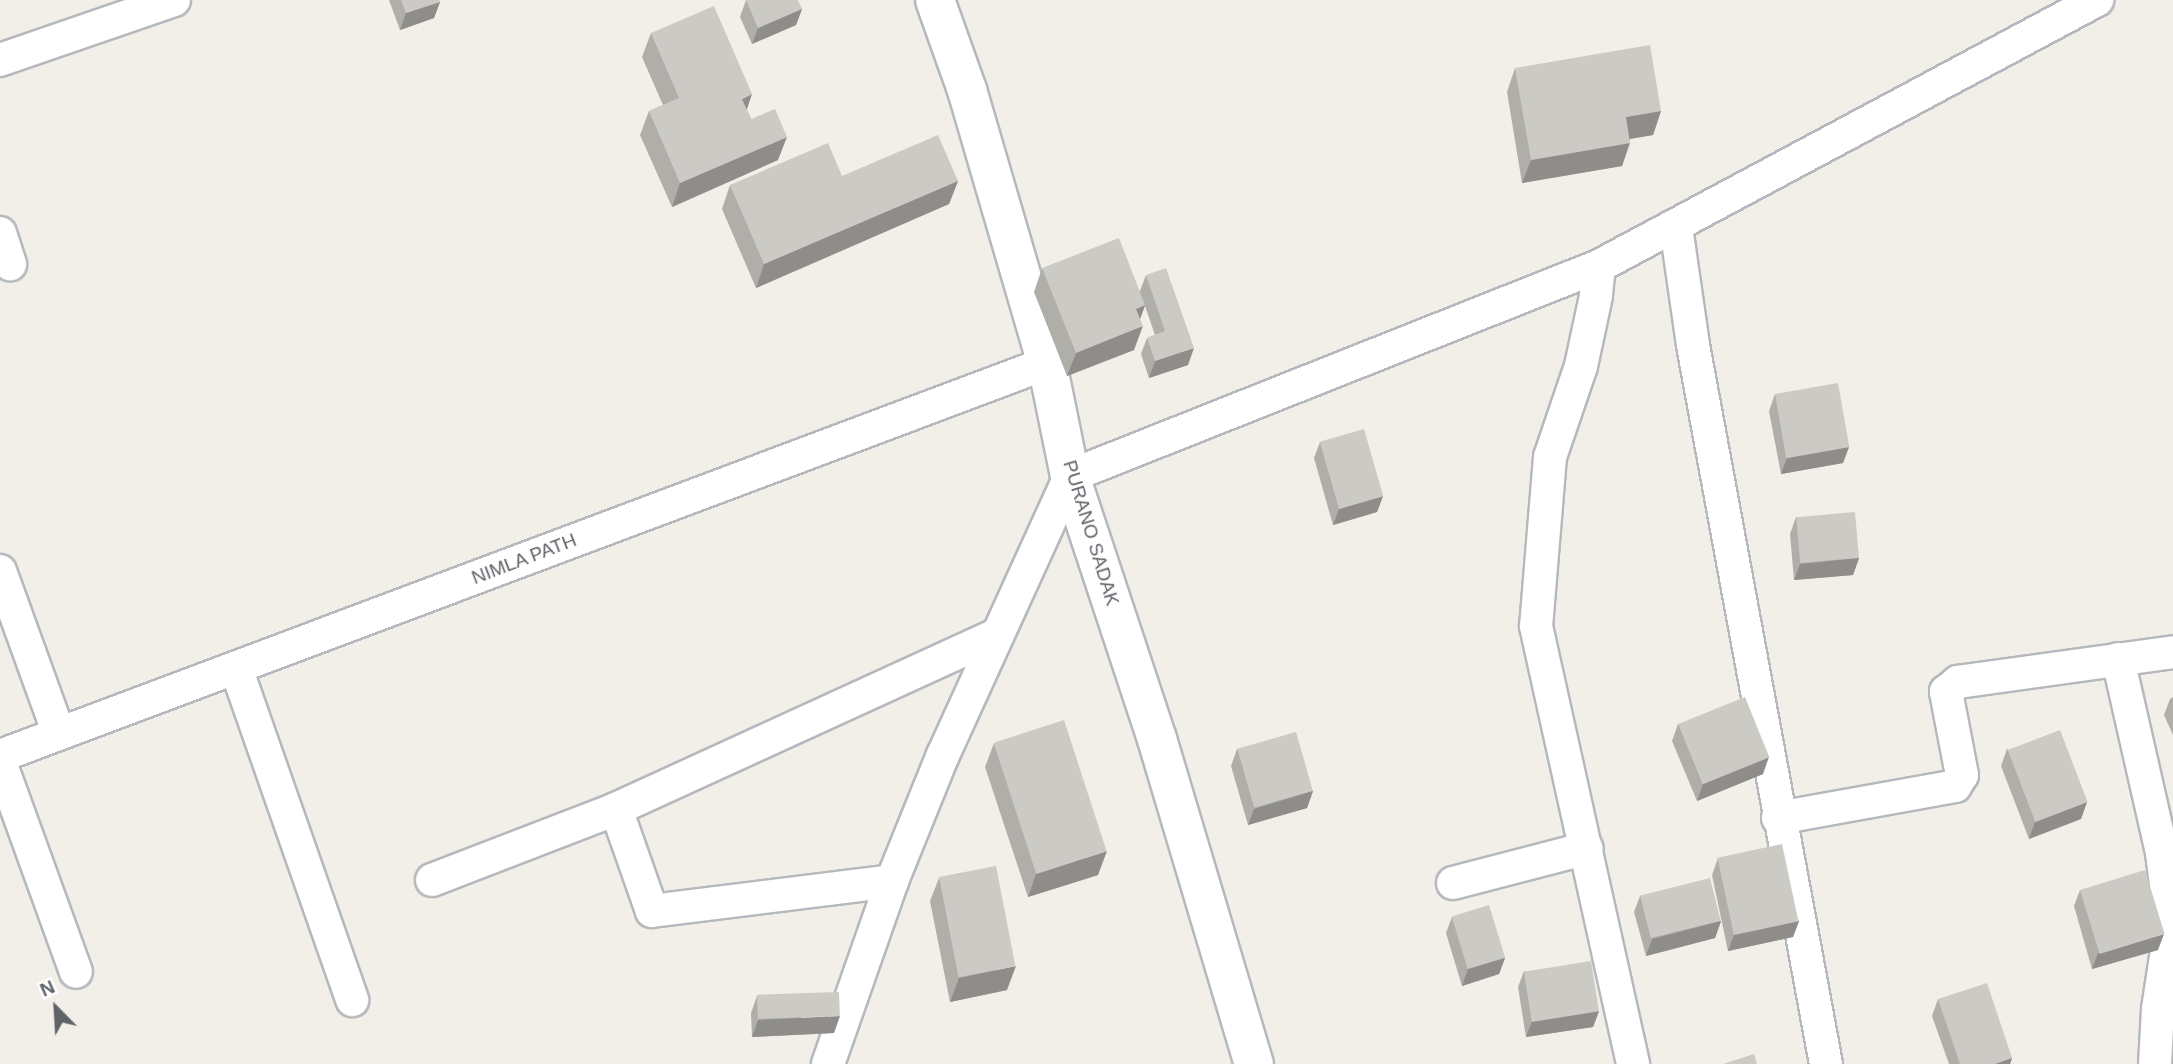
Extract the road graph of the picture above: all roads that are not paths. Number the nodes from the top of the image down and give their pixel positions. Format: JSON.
{"nodes":[{"id":1,"x":174,"y":0,"type":"edge"},
{"id":2,"x":935,"y":0,"type":"edge"},
{"id":3,"x":2097,"y":0,"type":"edge"},
{"id":4,"x":0,"y":60,"type":"edge"},
{"id":5,"x":1676,"y":227,"type":"junction"},
{"id":6,"x":0,"y":233,"type":"edge"},
{"id":7,"x":10,"y":264,"type":"dead end"},
{"id":8,"x":1599,"y":266,"type":"junction"},
{"id":9,"x":1047,"y":363,"type":"junction"},
{"id":10,"x":1070,"y":476,"type":"junction"},
{"id":11,"x":0,"y":571,"type":"edge"},
{"id":12,"x":996,"y":635,"type":"junction"},
{"id":13,"x":2173,"y":652,"type":"edge"},
{"id":14,"x":2118,"y":659,"type":"junction"},
{"id":15,"x":236,"y":667,"type":"junction"},
{"id":16,"x":59,"y":734,"type":"junction"},
{"id":17,"x":0,"y":756,"type":"edge"},
{"id":18,"x":0,"y":762,"type":"edge"},
{"id":19,"x":616,"y":809,"type":"junction"},
{"id":20,"x":1778,"y":818,"type":"junction"},
{"id":21,"x":1587,"y":848,"type":"junction"},
{"id":22,"x":432,"y":880,"type":"dead end"},
{"id":23,"x":892,"y":881,"type":"junction"},
{"id":24,"x":1453,"y":883,"type":"dead end"},
{"id":25,"x":76,"y":972,"type":"dead end"},
{"id":26,"x":352,"y":1000,"type":"dead end"},
{"id":27,"x":828,"y":1064,"type":"edge"},
{"id":28,"x":1254,"y":1064,"type":"edge"},
{"id":29,"x":1633,"y":1064,"type":"edge"},
{"id":30,"x":1826,"y":1064,"type":"edge"},
{"id":31,"x":2155,"y":1064,"type":"edge"}],
"edges":[{"from":1,"to":4,"type":"street"},
{"from":2,"to":9,"type":"main road","name":"PURANO SADAK"},
{"from":3,"to":5,"type":"street"},
{"from":5,"to":8,"type":"street"},
{"from":5,"to":20,"type":"street"},
{"from":6,"to":7,"type":"street"},
{"from":8,"to":10,"type":"street"},
{"from":8,"to":21,"type":"street"},
{"from":9,"to":10,"type":"main road","name":"PURANO SADAK"},
{"from":9,"to":15,"type":"street","name":"NIMLA PATH"},
{"from":10,"to":12,"type":"street"},
{"from":10,"to":28,"type":"main road","name":"PURANO SADAK"},
{"from":11,"to":16,"type":"street"},
{"from":12,"to":19,"type":"street"},
{"from":12,"to":23,"type":"street"},
{"from":13,"to":14,"type":"street"},
{"from":14,"to":20,"type":"street"},
{"from":14,"to":31,"type":"street"},
{"from":15,"to":16,"type":"street","name":"NIMLA PATH"},
{"from":15,"to":26,"type":"street"},
{"from":16,"to":17,"type":"street","name":"NIMLA PATH"},
{"from":18,"to":25,"type":"street"},
{"from":19,"to":22,"type":"street"},
{"from":19,"to":23,"type":"street"},
{"from":20,"to":30,"type":"street"},
{"from":21,"to":24,"type":"street"},
{"from":21,"to":29,"type":"street"},
{"from":23,"to":27,"type":"street"}]}
